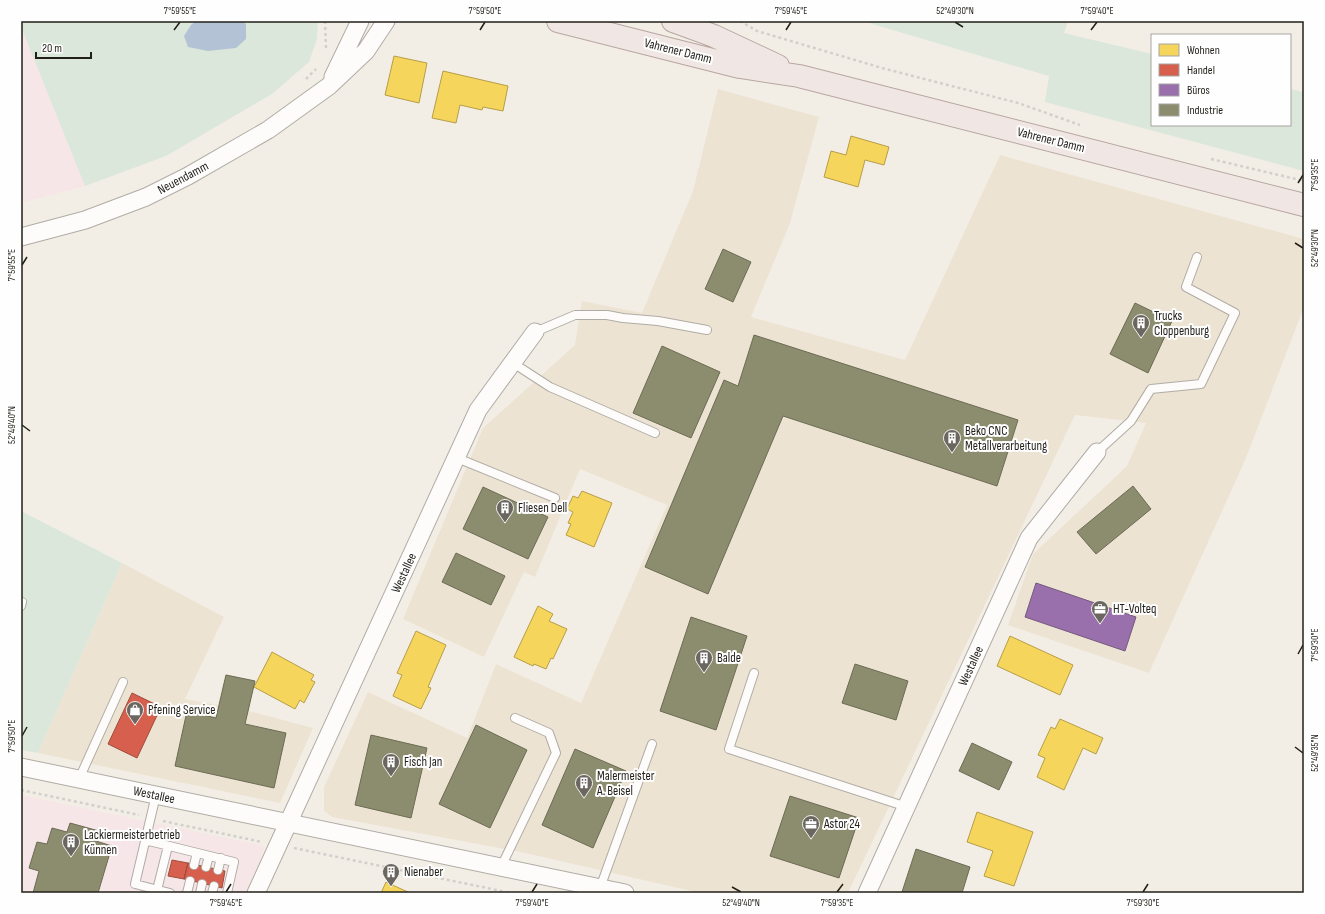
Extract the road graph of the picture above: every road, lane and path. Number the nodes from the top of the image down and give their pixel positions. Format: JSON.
{"nodes":[{"id":1,"x":325,"y":21,"type":"edge"},
{"id":2,"x":386,"y":21,"type":"edge"},
{"id":3,"x":558,"y":21,"type":"edge"},
{"id":4,"x":673,"y":21,"type":"edge"},
{"id":5,"x":740,"y":21,"type":"edge"},
{"id":6,"x":354,"y":25,"type":"edge"},
{"id":7,"x":325,"y":54,"type":"dead end"},
{"id":8,"x":317,"y":68,"type":"dead end"},
{"id":9,"x":798,"y":76,"type":"junction"},
{"id":10,"x":300,"y":84,"type":"dead end"},
{"id":11,"x":329,"y":86,"type":"junction"},
{"id":12,"x":1085,"y":127,"type":"dead end"},
{"id":13,"x":1206,"y":157,"type":"dead end"},
{"id":14,"x":1304,"y":181,"type":"edge"},
{"id":15,"x":1304,"y":205,"type":"edge"},
{"id":16,"x":21,"y":237,"type":"edge"},
{"id":17,"x":1197,"y":257,"type":"dead end"},
{"id":18,"x":707,"y":330,"type":"dead end"},
{"id":19,"x":535,"y":332,"type":"joint"},
{"id":20,"x":513,"y":363,"type":"junction"},
{"id":21,"x":655,"y":433,"type":"dead end"},
{"id":22,"x":1097,"y":452,"type":"joint"},
{"id":23,"x":456,"y":458,"type":"junction"},
{"id":24,"x":555,"y":498,"type":"dead end"},
{"id":25,"x":754,"y":673,"type":"dead end"},
{"id":26,"x":123,"y":682,"type":"dead end"},
{"id":27,"x":515,"y":718,"type":"dead end"},
{"id":28,"x":652,"y":744,"type":"dead end"},
{"id":29,"x":21,"y":767,"type":"edge"},
{"id":30,"x":79,"y":779,"type":"junction"},
{"id":31,"x":156,"y":795,"type":"junction"},
{"id":32,"x":906,"y":807,"type":"junction"},
{"id":33,"x":288,"y":823,"type":"junction"},
{"id":34,"x":146,"y":840,"type":"junction"},
{"id":35,"x":168,"y":846,"type":"junction"},
{"id":36,"x":197,"y":853,"type":"junction"},
{"id":37,"x":209,"y":856,"type":"junction"},
{"id":38,"x":221,"y":858,"type":"junction"},
{"id":39,"x":194,"y":864,"type":"dead end"},
{"id":40,"x":206,"y":867,"type":"dead end"},
{"id":41,"x":501,"y":868,"type":"junction"},
{"id":42,"x":218,"y":870,"type":"dead end"},
{"id":43,"x":190,"y":881,"type":"dead end"},
{"id":44,"x":202,"y":884,"type":"dead end"},
{"id":45,"x":600,"y":888,"type":"junction"},
{"id":46,"x":157,"y":890,"type":"junction"},
{"id":47,"x":170,"y":893,"type":"edge"},
{"id":48,"x":187,"y":893,"type":"edge"},
{"id":49,"x":200,"y":893,"type":"edge"},
{"id":50,"x":227,"y":893,"type":"edge"},
{"id":51,"x":256,"y":893,"type":"edge"},
{"id":52,"x":625,"y":893,"type":"edge"},
{"id":53,"x":867,"y":893,"type":"edge"}],
"edges":[{"from":1,"to":7,"type":"path"},
{"from":2,"to":11,"type":"street","name":"Neuendamm"},
{"from":3,"to":9,"type":"main road","name":"Vahrener Damm"},
{"from":4,"to":9,"type":"main road","name":"Vahrener Damm"},
{"from":5,"to":12,"type":"path"},
{"from":6,"to":11,"type":"street","name":"Neuendamm"},
{"from":8,"to":10,"type":"path"},
{"from":9,"to":15,"type":"main road","name":"Vahrener Damm"},
{"from":11,"to":16,"type":"street","name":"Neuendamm"},
{"from":13,"to":14,"type":"path"},
{"from":17,"to":22,"type":"lane"},
{"from":18,"to":19,"type":"lane"},
{"from":19,"to":20,"type":"street","name":"Westallee"},
{"from":20,"to":21,"type":"lane"},
{"from":20,"to":23,"type":"street","name":"Westallee"},
{"from":22,"to":32,"type":"street","name":"Westallee"},
{"from":23,"to":24,"type":"lane"},
{"from":23,"to":33,"type":"street","name":"Westallee"},
{"from":25,"to":32,"type":"lane"},
{"from":26,"to":30,"type":"lane"},
{"from":27,"to":41,"type":"lane"},
{"from":28,"to":45,"type":"lane"},
{"from":29,"to":30,"type":"street","name":"Westallee"},
{"from":30,"to":31,"type":"street","name":"Westallee"},
{"from":31,"to":33,"type":"street","name":"Westallee"},
{"from":31,"to":34,"type":"lane"},
{"from":32,"to":53,"type":"street","name":"Westallee"},
{"from":33,"to":41,"type":"street","name":"Westallee"},
{"from":33,"to":51,"type":"street","name":"Westallee"},
{"from":34,"to":35,"type":"lane"},
{"from":34,"to":46,"type":"lane"},
{"from":35,"to":36,"type":"lane"},
{"from":35,"to":46,"type":"lane"},
{"from":36,"to":37,"type":"lane"},
{"from":36,"to":39,"type":"lane"},
{"from":37,"to":38,"type":"lane"},
{"from":37,"to":40,"type":"lane"},
{"from":38,"to":42,"type":"lane"},
{"from":38,"to":50,"type":"lane"},
{"from":41,"to":45,"type":"street","name":"Westallee"},
{"from":43,"to":48,"type":"lane"},
{"from":44,"to":49,"type":"lane"},
{"from":45,"to":52,"type":"street","name":"Westallee"},
{"from":46,"to":47,"type":"lane"}]}
